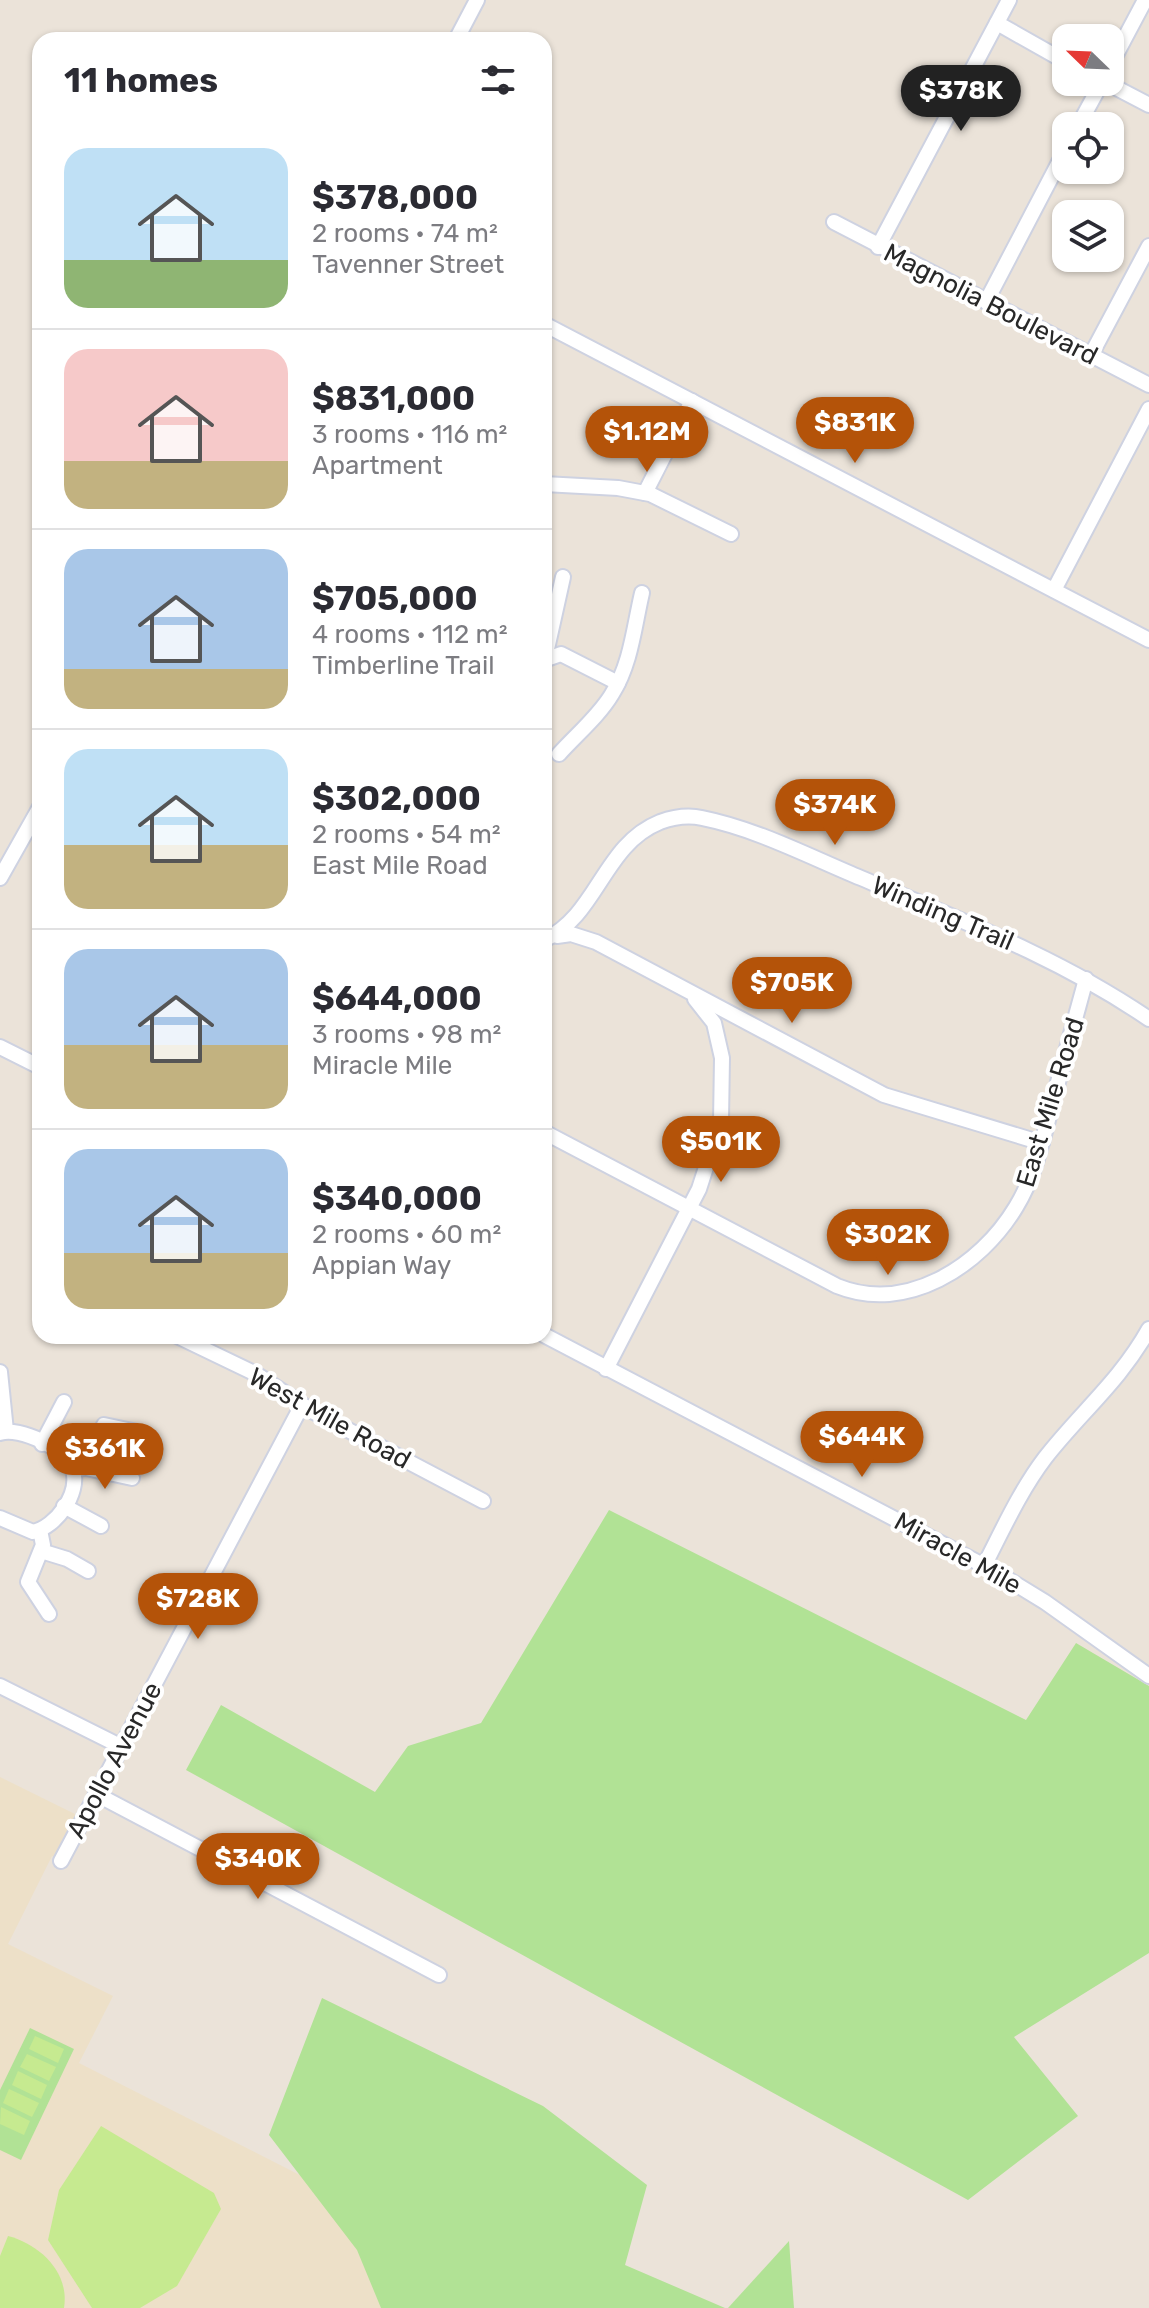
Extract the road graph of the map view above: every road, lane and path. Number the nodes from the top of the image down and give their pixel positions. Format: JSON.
{"nodes":[{"id":1,"x":477,"y":0,"type":"edge"},
{"id":2,"x":1009,"y":0,"type":"edge"},
{"id":3,"x":1145,"y":0,"type":"edge"},
{"id":4,"x":997,"y":23,"type":"junction"},
{"id":5,"x":460,"y":32,"type":"edge"},
{"id":6,"x":1124,"y":40,"type":"edge"},
{"id":7,"x":1052,"y":54,"type":"edge"},
{"id":8,"x":1124,"y":92,"type":"edge"},
{"id":9,"x":1149,"y":105,"type":"edge"},
{"id":10,"x":1052,"y":176,"type":"edge"},
{"id":11,"x":834,"y":222,"type":"dead end"},
{"id":12,"x":1149,"y":246,"type":"edge"},
{"id":13,"x":878,"y":247,"type":"junction"},
{"id":14,"x":986,"y":302,"type":"junction"},
{"id":15,"x":552,"y":328,"type":"edge"},
{"id":16,"x":1091,"y":355,"type":"junction"},
{"id":17,"x":1149,"y":385,"type":"edge"},
{"id":18,"x":692,"y":401,"type":"junction"},
{"id":19,"x":1149,"y":409,"type":"edge"},
{"id":20,"x":552,"y":485,"type":"edge"},
{"id":21,"x":645,"y":493,"type":"junction"},
{"id":22,"x":731,"y":534,"type":"dead end"},
{"id":23,"x":563,"y":577,"type":"dead end"},
{"id":24,"x":1054,"y":590,"type":"junction"},
{"id":25,"x":642,"y":593,"type":"dead end"},
{"id":26,"x":552,"y":624,"type":"edge"},
{"id":27,"x":1149,"y":640,"type":"edge"},
{"id":28,"x":552,"y":657,"type":"edge"},
{"id":29,"x":618,"y":683,"type":"junction"},
{"id":30,"x":559,"y":754,"type":"dead end"},
{"id":31,"x":32,"y":821,"type":"edge"},
{"id":32,"x":0,"y":878,"type":"edge"},
{"id":33,"x":552,"y":936,"type":"edge"},
{"id":34,"x":552,"y":938,"type":"edge"},
{"id":35,"x":1086,"y":979,"type":"junction"},
{"id":36,"x":690,"y":993,"type":"junction"},
{"id":37,"x":1149,"y":1019,"type":"edge"},
{"id":38,"x":0,"y":1047,"type":"edge"},
{"id":39,"x":32,"y":1063,"type":"edge"},
{"id":40,"x":552,"y":1136,"type":"edge"},
{"id":41,"x":1042,"y":1143,"type":"junction"},
{"id":42,"x":689,"y":1208,"type":"junction"},
{"id":43,"x":1149,"y":1329,"type":"edge"},
{"id":44,"x":552,"y":1339,"type":"edge"},
{"id":45,"x":194,"y":1344,"type":"edge"},
{"id":46,"x":606,"y":1369,"type":"junction"},
{"id":47,"x":0,"y":1372,"type":"edge"},
{"id":48,"x":64,"y":1402,"type":"dead end"},
{"id":49,"x":302,"y":1405,"type":"junction"},
{"id":50,"x":3,"y":1432,"type":"edge"},
{"id":51,"x":142,"y":1433,"type":"dead end"},
{"id":52,"x":42,"y":1444,"type":"junction"},
{"id":53,"x":80,"y":1468,"type":"junction"},
{"id":54,"x":132,"y":1478,"type":"dead end"},
{"id":55,"x":483,"y":1501,"type":"dead end"},
{"id":56,"x":64,"y":1506,"type":"junction"},
{"id":57,"x":2,"y":1525,"type":"edge"},
{"id":58,"x":101,"y":1526,"type":"dead end"},
{"id":59,"x":40,"y":1530,"type":"junction"},
{"id":60,"x":41,"y":1551,"type":"junction"},
{"id":61,"x":984,"y":1566,"type":"junction"},
{"id":62,"x":88,"y":1571,"type":"dead end"},
{"id":63,"x":49,"y":1614,"type":"dead end"},
{"id":64,"x":1149,"y":1676,"type":"edge"},
{"id":65,"x":0,"y":1686,"type":"edge"},
{"id":66,"x":120,"y":1746,"type":"junction"},
{"id":67,"x":96,"y":1794,"type":"junction"},
{"id":68,"x":61,"y":1861,"type":"dead end"},
{"id":69,"x":439,"y":1975,"type":"dead end"}],
"edges":[{"from":1,"to":5,"type":"street"},
{"from":2,"to":4,"type":"street"},
{"from":3,"to":6,"type":"street"},
{"from":4,"to":7,"type":"street"},
{"from":4,"to":13,"type":"street"},
{"from":8,"to":9,"type":"street"},
{"from":10,"to":14,"type":"street"},
{"from":11,"to":13,"type":"street","name":"Magnolia Boulevard"},
{"from":12,"to":16,"type":"street"},
{"from":13,"to":14,"type":"street","name":"Magnolia Boulevard"},
{"from":14,"to":16,"type":"street","name":"Magnolia Boulevard"},
{"from":15,"to":18,"type":"street"},
{"from":16,"to":17,"type":"street","name":"Magnolia Boulevard"},
{"from":18,"to":21,"type":"street"},
{"from":18,"to":24,"type":"street"},
{"from":19,"to":24,"type":"street"},
{"from":20,"to":21,"type":"street"},
{"from":21,"to":22,"type":"street"},
{"from":23,"to":26,"type":"street"},
{"from":24,"to":27,"type":"street"},
{"from":25,"to":29,"type":"street"},
{"from":28,"to":29,"type":"street"},
{"from":29,"to":30,"type":"street"},
{"from":31,"to":32,"type":"street"},
{"from":33,"to":35,"type":"street","name":"Winding Trail"},
{"from":34,"to":36,"type":"street"},
{"from":35,"to":37,"type":"street","name":"Winding Trail"},
{"from":35,"to":41,"type":"street","name":"East Mile Road"},
{"from":36,"to":41,"type":"street"},
{"from":36,"to":42,"type":"street"},
{"from":38,"to":39,"type":"street"},
{"from":40,"to":42,"type":"street","name":"East Mile Road"},
{"from":41,"to":42,"type":"street","name":"East Mile Road"},
{"from":42,"to":46,"type":"street"},
{"from":43,"to":61,"type":"street"},
{"from":44,"to":46,"type":"street","name":"Miracle Mile"},
{"from":45,"to":49,"type":"street","name":"West Mile Road"},
{"from":46,"to":61,"type":"street","name":"Miracle Mile"},
{"from":47,"to":50,"type":"street"},
{"from":48,"to":52,"type":"street"},
{"from":49,"to":55,"type":"street","name":"West Mile Road"},
{"from":49,"to":66,"type":"street","name":"Apollo Avenue"},
{"from":50,"to":52,"type":"street"},
{"from":51,"to":53,"type":"street"},
{"from":52,"to":53,"type":"street"},
{"from":53,"to":54,"type":"street"},
{"from":53,"to":56,"type":"street"},
{"from":56,"to":58,"type":"street"},
{"from":56,"to":59,"type":"street"},
{"from":57,"to":59,"type":"street"},
{"from":59,"to":60,"type":"street"},
{"from":60,"to":62,"type":"street"},
{"from":60,"to":63,"type":"street"},
{"from":61,"to":64,"type":"street","name":"Miracle Mile"},
{"from":65,"to":66,"type":"street"},
{"from":66,"to":67,"type":"street","name":"Apollo Avenue"},
{"from":67,"to":68,"type":"street","name":"Apollo Avenue"},
{"from":67,"to":69,"type":"street"}]}
